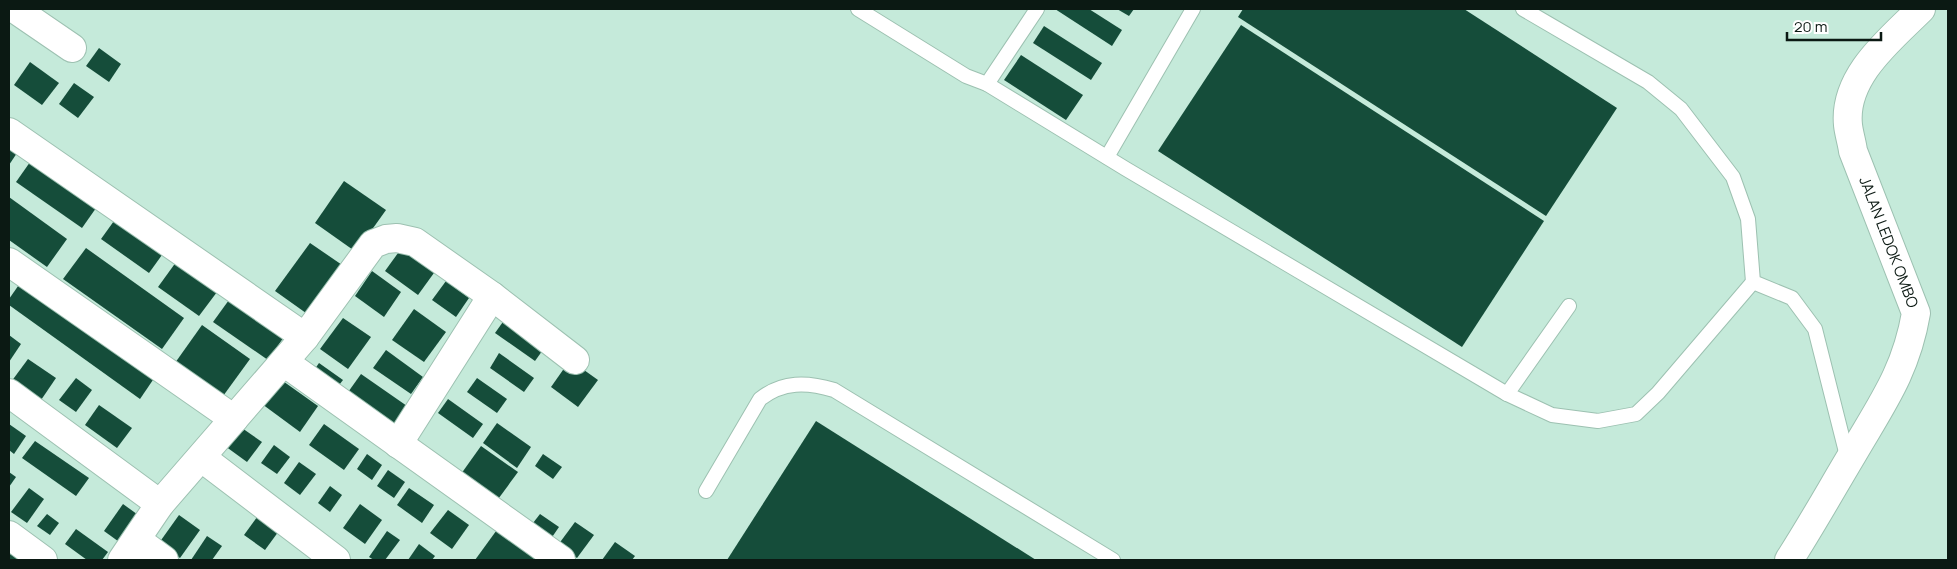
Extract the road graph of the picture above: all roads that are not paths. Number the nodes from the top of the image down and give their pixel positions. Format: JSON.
{"nodes":[{"id":1,"x":15,"y":9,"type":"edge"},
{"id":2,"x":858,"y":9,"type":"edge"},
{"id":3,"x":1037,"y":9,"type":"edge"},
{"id":4,"x":1193,"y":9,"type":"edge"},
{"id":5,"x":1523,"y":9,"type":"edge"},
{"id":6,"x":1921,"y":9,"type":"edge"},
{"id":7,"x":72,"y":48,"type":"dead end"},
{"id":8,"x":987,"y":84,"type":"junction"},
{"id":9,"x":9,"y":132,"type":"edge"},
{"id":10,"x":1107,"y":157,"type":"junction"},
{"id":11,"x":9,"y":262,"type":"edge"},
{"id":12,"x":1753,"y":282,"type":"junction"},
{"id":13,"x":492,"y":296,"type":"junction"},
{"id":14,"x":1570,"y":306,"type":"dead end"},
{"id":15,"x":305,"y":337,"type":"junction"},
{"id":16,"x":575,"y":360,"type":"dead end"},
{"id":17,"x":284,"y":362,"type":"junction"},
{"id":18,"x":9,"y":393,"type":"edge"},
{"id":19,"x":1507,"y":394,"type":"junction"},
{"id":20,"x":234,"y":419,"type":"junction"},
{"id":21,"x":398,"y":444,"type":"junction"},
{"id":22,"x":202,"y":458,"type":"junction"},
{"id":23,"x":1848,"y":461,"type":"junction"},
{"id":24,"x":706,"y":491,"type":"dead end"},
{"id":25,"x":160,"y":504,"type":"junction"},
{"id":26,"x":9,"y":535,"type":"edge"},
{"id":27,"x":130,"y":550,"type":"edge"},
{"id":28,"x":43,"y":560,"type":"edge"},
{"id":29,"x":164,"y":560,"type":"edge"},
{"id":30,"x":336,"y":560,"type":"edge"},
{"id":31,"x":561,"y":560,"type":"edge"},
{"id":32,"x":1113,"y":560,"type":"edge"},
{"id":33,"x":1789,"y":560,"type":"edge"}],
"edges":[{"from":1,"to":7,"type":"street"},
{"from":2,"to":8,"type":"lane"},
{"from":3,"to":8,"type":"lane"},
{"from":4,"to":10,"type":"lane"},
{"from":5,"to":12,"type":"lane"},
{"from":6,"to":23,"type":"street","name":"JALAN LEDOK OMBO"},
{"from":8,"to":10,"type":"lane"},
{"from":9,"to":15,"type":"street"},
{"from":10,"to":19,"type":"lane"},
{"from":11,"to":20,"type":"street"},
{"from":12,"to":19,"type":"lane"},
{"from":12,"to":23,"type":"lane"},
{"from":13,"to":15,"type":"street"},
{"from":13,"to":16,"type":"street"},
{"from":13,"to":21,"type":"street"},
{"from":14,"to":19,"type":"lane"},
{"from":15,"to":17,"type":"street"},
{"from":17,"to":20,"type":"street"},
{"from":17,"to":21,"type":"street"},
{"from":18,"to":25,"type":"street"},
{"from":20,"to":22,"type":"street"},
{"from":21,"to":31,"type":"street"},
{"from":22,"to":25,"type":"street"},
{"from":22,"to":30,"type":"street"},
{"from":23,"to":33,"type":"street","name":"JALAN LEDOK OMBO"},
{"from":24,"to":32,"type":"lane"},
{"from":25,"to":27,"type":"street"},
{"from":26,"to":28,"type":"street"},
{"from":27,"to":29,"type":"street"}]}
